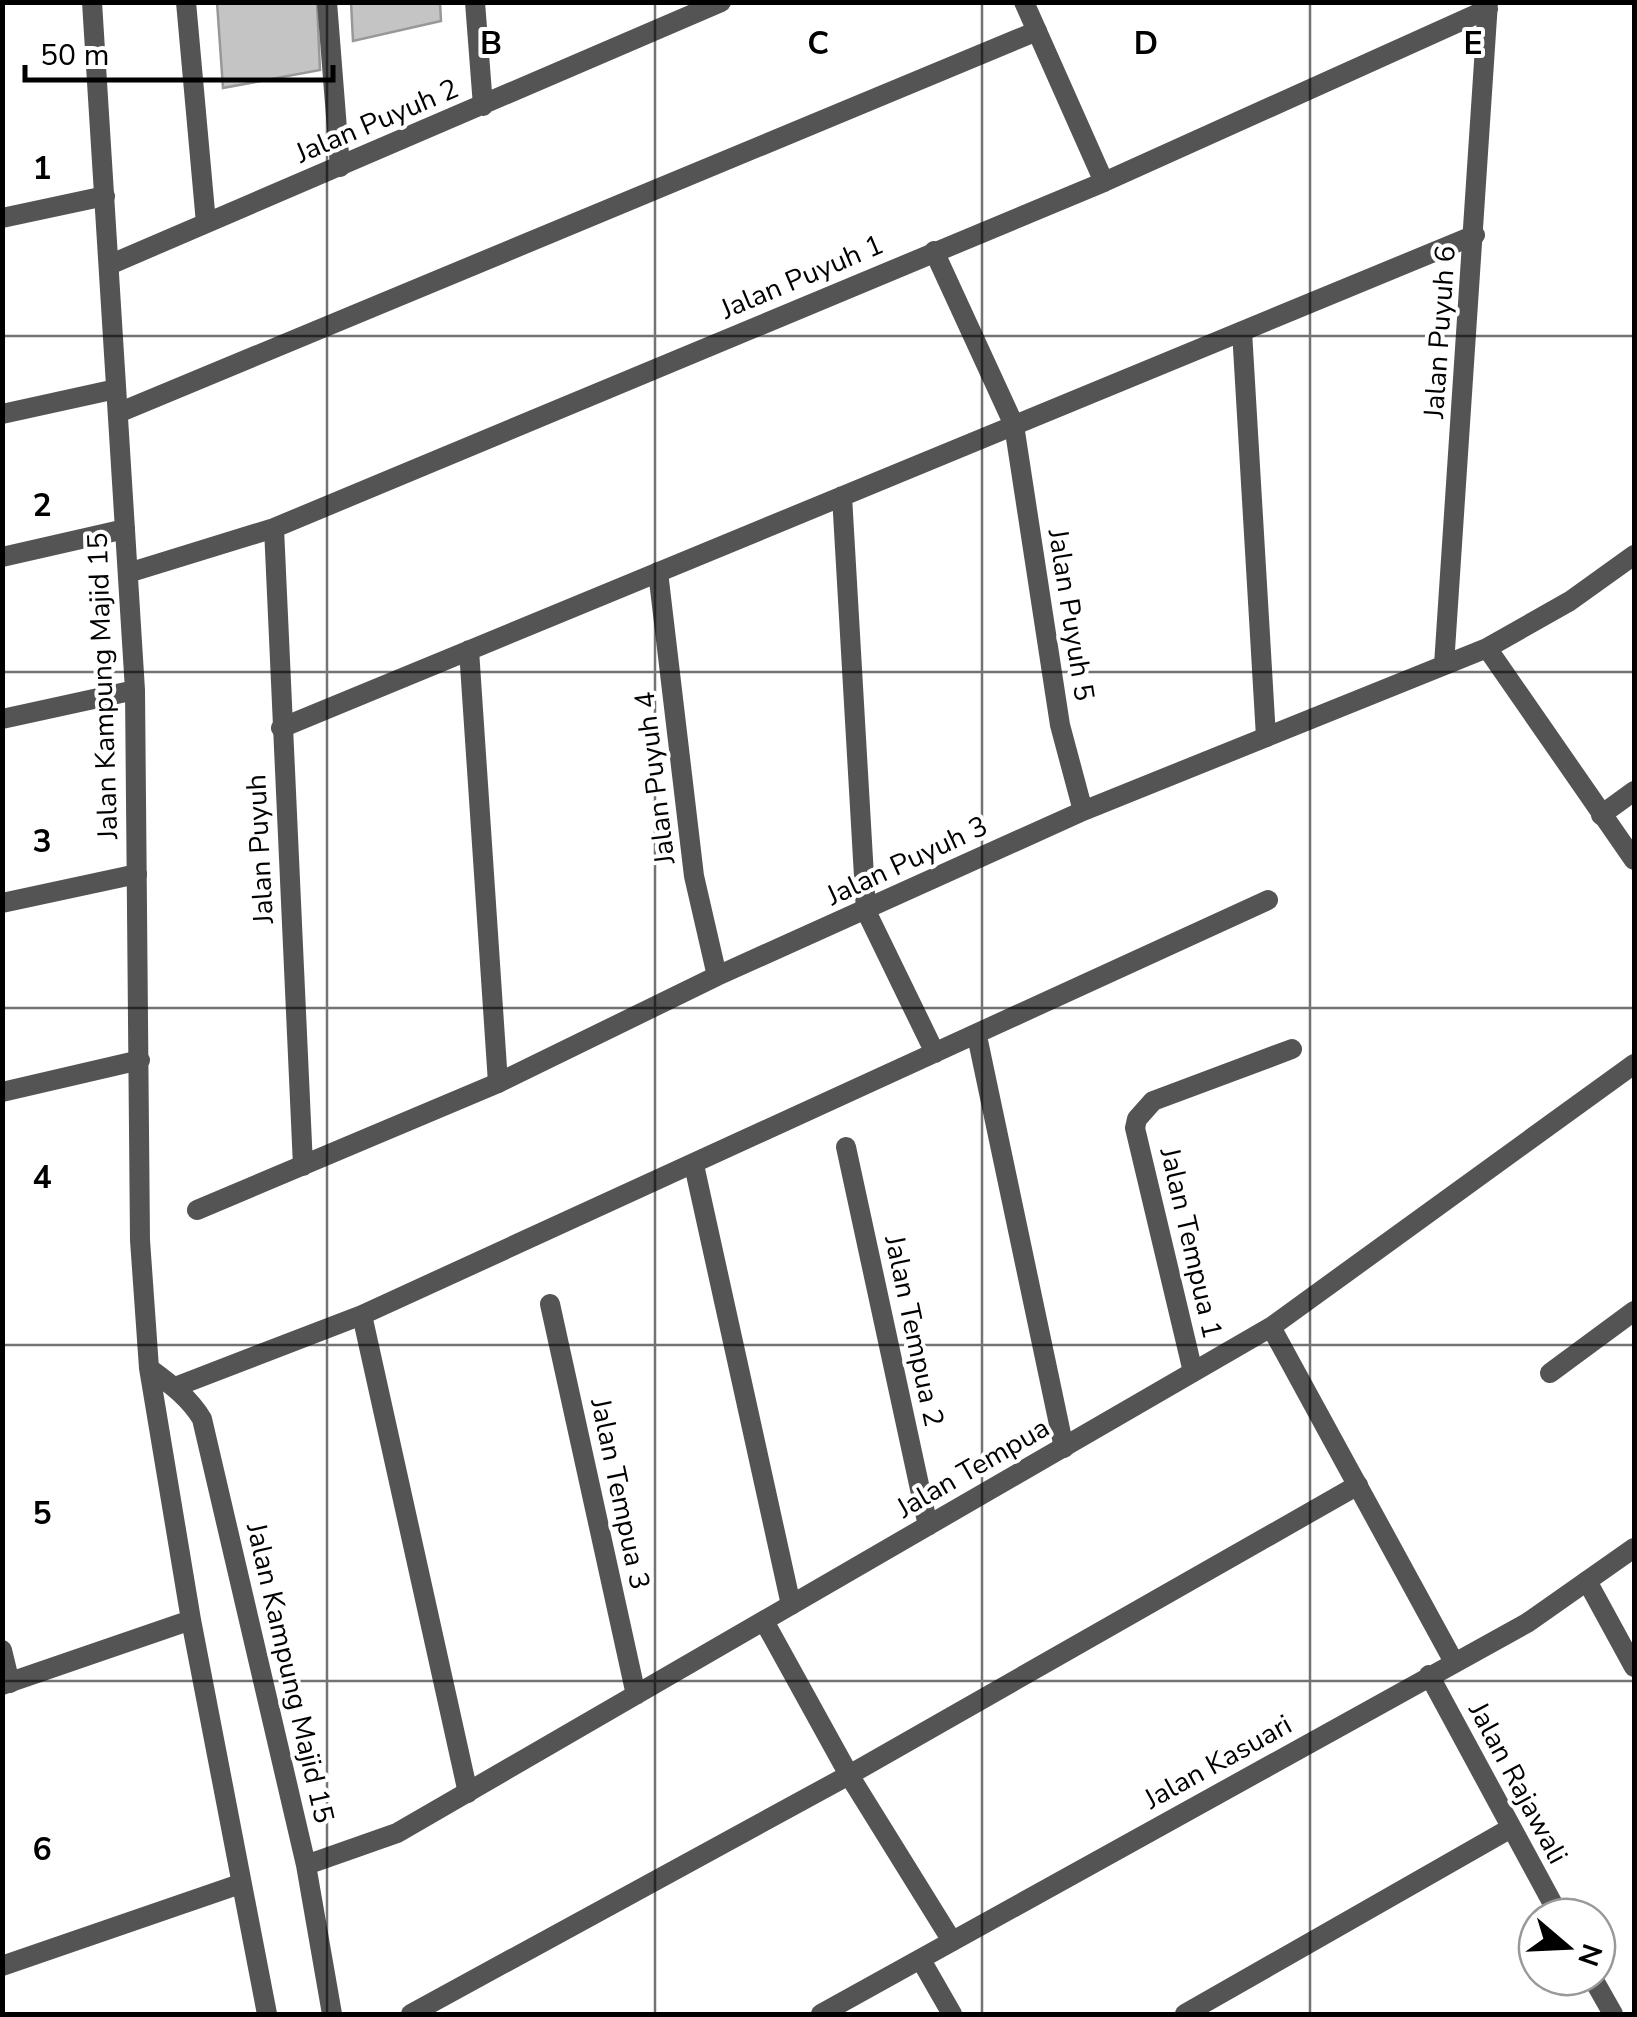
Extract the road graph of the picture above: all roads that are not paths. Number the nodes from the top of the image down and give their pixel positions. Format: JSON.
{"nodes":[{"id":1,"x":92,"y":2,"type":"edge"},
{"id":2,"x":186,"y":2,"type":"edge"},
{"id":3,"x":326,"y":2,"type":"edge"},
{"id":4,"x":721,"y":2,"type":"edge"},
{"id":5,"x":1024,"y":2,"type":"edge"},
{"id":6,"x":475,"y":6,"type":"edge"},
{"id":7,"x":1488,"y":6,"type":"edge"},
{"id":8,"x":1037,"y":31,"type":"junction"},
{"id":9,"x":483,"y":106,"type":"junction"},
{"id":10,"x":340,"y":167,"type":"junction"},
{"id":11,"x":1104,"y":182,"type":"junction"},
{"id":12,"x":105,"y":196,"type":"junction"},
{"id":13,"x":2,"y":218,"type":"edge"},
{"id":14,"x":206,"y":223,"type":"junction"},
{"id":15,"x":1474,"y":235,"type":"junction"},
{"id":16,"x":934,"y":251,"type":"junction"},
{"id":17,"x":109,"y":264,"type":"junction"},
{"id":18,"x":1242,"y":331,"type":"junction"},
{"id":19,"x":116,"y":389,"type":"junction"},
{"id":20,"x":118,"y":412,"type":"junction"},
{"id":21,"x":2,"y":414,"type":"edge"},
{"id":22,"x":1014,"y":426,"type":"junction"},
{"id":23,"x":842,"y":496,"type":"junction"},
{"id":24,"x":274,"y":528,"type":"junction"},
{"id":25,"x":125,"y":529,"type":"junction"},
{"id":26,"x":1634,"y":555,"type":"edge"},
{"id":27,"x":2,"y":557,"type":"edge"},
{"id":28,"x":128,"y":572,"type":"junction"},
{"id":29,"x":658,"y":572,"type":"junction"},
{"id":30,"x":1487,"y":648,"type":"junction"},
{"id":31,"x":469,"y":650,"type":"junction"},
{"id":32,"x":1444,"y":666,"type":"junction"},
{"id":33,"x":135,"y":690,"type":"junction"},
{"id":34,"x":2,"y":719,"type":"edge"},
{"id":35,"x":281,"y":728,"type":"junction"},
{"id":36,"x":1266,"y":737,"type":"junction"},
{"id":37,"x":1634,"y":791,"type":"edge"},
{"id":38,"x":1082,"y":811,"type":"junction"},
{"id":39,"x":1602,"y":814,"type":"junction"},
{"id":40,"x":1634,"y":860,"type":"edge"},
{"id":41,"x":137,"y":874,"type":"junction"},
{"id":42,"x":1268,"y":900,"type":"dead end"},
{"id":43,"x":2,"y":903,"type":"edge"},
{"id":44,"x":866,"y":911,"type":"junction"},
{"id":45,"x":717,"y":976,"type":"junction"},
{"id":46,"x":977,"y":1036,"type":"junction"},
{"id":47,"x":1292,"y":1048,"type":"dead end"},
{"id":48,"x":935,"y":1053,"type":"junction"},
{"id":49,"x":140,"y":1060,"type":"junction"},
{"id":50,"x":1634,"y":1064,"type":"edge"},
{"id":51,"x":498,"y":1082,"type":"junction"},
{"id":52,"x":2,"y":1092,"type":"edge"},
{"id":53,"x":846,"y":1147,"type":"dead end"},
{"id":54,"x":694,"y":1165,"type":"junction"},
{"id":55,"x":302,"y":1166,"type":"junction"},
{"id":56,"x":197,"y":1210,"type":"dead end"},
{"id":57,"x":550,"y":1304,"type":"dead end"},
{"id":58,"x":1634,"y":1311,"type":"edge"},
{"id":59,"x":362,"y":1315,"type":"junction"},
{"id":60,"x":1271,"y":1327,"type":"junction"},
{"id":61,"x":148,"y":1368,"type":"junction"},
{"id":62,"x":1193,"y":1372,"type":"junction"},
{"id":63,"x":1550,"y":1372,"type":"dead end"},
{"id":64,"x":175,"y":1386,"type":"junction"},
{"id":65,"x":1064,"y":1448,"type":"junction"},
{"id":66,"x":1358,"y":1485,"type":"junction"},
{"id":67,"x":928,"y":1526,"type":"junction"},
{"id":68,"x":1634,"y":1548,"type":"edge"},
{"id":69,"x":1587,"y":1581,"type":"junction"},
{"id":70,"x":791,"y":1605,"type":"junction"},
{"id":71,"x":191,"y":1620,"type":"junction"},
{"id":72,"x":764,"y":1621,"type":"junction"},
{"id":73,"x":2,"y":1650,"type":"edge"},
{"id":74,"x":1454,"y":1662,"type":"junction"},
{"id":75,"x":1634,"y":1667,"type":"edge"},
{"id":76,"x":1429,"y":1675,"type":"junction"},
{"id":77,"x":6,"y":1684,"type":"edge"},
{"id":78,"x":636,"y":1696,"type":"junction"},
{"id":79,"x":849,"y":1776,"type":"junction"},
{"id":80,"x":468,"y":1793,"type":"junction"},
{"id":81,"x":1511,"y":1828,"type":"junction"},
{"id":82,"x":306,"y":1864,"type":"junction"},
{"id":83,"x":240,"y":1884,"type":"junction"},
{"id":84,"x":1549,"y":1897,"type":"edge"},
{"id":85,"x":952,"y":1941,"type":"junction"},
{"id":86,"x":921,"y":1960,"type":"junction"},
{"id":87,"x":2,"y":1966,"type":"edge"},
{"id":88,"x":1610,"y":2009,"type":"edge"},
{"id":89,"x":267,"y":2014,"type":"edge"},
{"id":90,"x":332,"y":2014,"type":"edge"},
{"id":91,"x":412,"y":2014,"type":"edge"},
{"id":92,"x":821,"y":2014,"type":"edge"},
{"id":93,"x":952,"y":2014,"type":"edge"},
{"id":94,"x":1186,"y":2014,"type":"edge"},
{"id":95,"x":1586,"y":2014,"type":"edge"}],
"edges":[{"from":1,"to":12,"type":"street","name":"Jalan Kampung Majid 15"},
{"from":2,"to":14,"type":"street"},
{"from":3,"to":10,"type":"street"},
{"from":4,"to":9,"type":"street","name":"Jalan Puyuh 2"},
{"from":5,"to":8,"type":"street"},
{"from":6,"to":9,"type":"street"},
{"from":7,"to":11,"type":"street","name":"Jalan Puyuh 1"},
{"from":7,"to":15,"type":"street","name":"Jalan Puyuh 6"},
{"from":8,"to":11,"type":"street"},
{"from":8,"to":20,"type":"street"},
{"from":9,"to":10,"type":"street","name":"Jalan Puyuh 2"},
{"from":10,"to":14,"type":"street","name":"Jalan Puyuh 2"},
{"from":11,"to":16,"type":"street","name":"Jalan Puyuh 1"},
{"from":12,"to":13,"type":"street"},
{"from":12,"to":17,"type":"street","name":"Jalan Kampung Majid 15"},
{"from":14,"to":17,"type":"street","name":"Jalan Puyuh 2"},
{"from":15,"to":18,"type":"street"},
{"from":15,"to":32,"type":"street","name":"Jalan Puyuh 6"},
{"from":16,"to":22,"type":"street","name":"Jalan Puyuh 5"},
{"from":16,"to":24,"type":"street","name":"Jalan Puyuh 1"},
{"from":17,"to":19,"type":"street","name":"Jalan Kampung Majid 15"},
{"from":18,"to":22,"type":"street"},
{"from":18,"to":36,"type":"street"},
{"from":19,"to":20,"type":"street","name":"Jalan Kampung Majid 15"},
{"from":19,"to":21,"type":"street"},
{"from":20,"to":25,"type":"street","name":"Jalan Kampung Majid 15"},
{"from":22,"to":23,"type":"street"},
{"from":22,"to":38,"type":"street","name":"Jalan Puyuh 5"},
{"from":23,"to":29,"type":"street"},
{"from":23,"to":44,"type":"street"},
{"from":24,"to":28,"type":"street","name":"Jalan Puyuh 1"},
{"from":24,"to":35,"type":"street","name":"Jalan Puyuh"},
{"from":25,"to":27,"type":"street"},
{"from":25,"to":28,"type":"street","name":"Jalan Kampung Majid 15"},
{"from":26,"to":30,"type":"street","name":"Jalan Puyuh 3"},
{"from":28,"to":33,"type":"street","name":"Jalan Kampung Majid 15"},
{"from":29,"to":31,"type":"street"},
{"from":29,"to":45,"type":"street","name":"Jalan Puyuh 4"},
{"from":30,"to":32,"type":"street","name":"Jalan Puyuh 3"},
{"from":30,"to":39,"type":"street"},
{"from":31,"to":35,"type":"street"},
{"from":31,"to":51,"type":"street"},
{"from":32,"to":36,"type":"street","name":"Jalan Puyuh 3"},
{"from":33,"to":34,"type":"street"},
{"from":33,"to":41,"type":"street","name":"Jalan Kampung Majid 15"},
{"from":35,"to":55,"type":"street","name":"Jalan Puyuh"},
{"from":36,"to":38,"type":"street","name":"Jalan Puyuh 3"},
{"from":37,"to":39,"type":"street"},
{"from":38,"to":44,"type":"street","name":"Jalan Puyuh 3"},
{"from":39,"to":40,"type":"street"},
{"from":41,"to":43,"type":"street"},
{"from":41,"to":49,"type":"street","name":"Jalan Kampung Majid 15"},
{"from":42,"to":46,"type":"street"},
{"from":44,"to":45,"type":"street","name":"Jalan Puyuh 3"},
{"from":44,"to":48,"type":"street"},
{"from":45,"to":51,"type":"street","name":"Jalan Puyuh 3"},
{"from":46,"to":48,"type":"street"},
{"from":46,"to":65,"type":"street"},
{"from":47,"to":62,"type":"street","name":"Jalan Tempua 1"},
{"from":48,"to":54,"type":"street"},
{"from":49,"to":52,"type":"street"},
{"from":49,"to":61,"type":"street","name":"Jalan Kampung Majid 15"},
{"from":50,"to":60,"type":"street","name":"Jalan Tempua"},
{"from":51,"to":55,"type":"street","name":"Jalan Puyuh 3"},
{"from":53,"to":67,"type":"street","name":"Jalan Tempua 2"},
{"from":54,"to":59,"type":"street"},
{"from":54,"to":70,"type":"street"},
{"from":55,"to":56,"type":"street","name":"Jalan Puyuh 3"},
{"from":57,"to":78,"type":"street","name":"Jalan Tempua 3"},
{"from":58,"to":63,"type":"street"},
{"from":59,"to":64,"type":"street"},
{"from":59,"to":80,"type":"street"},
{"from":60,"to":62,"type":"street","name":"Jalan Tempua"},
{"from":60,"to":66,"type":"street"},
{"from":61,"to":64,"type":"street","name":"Jalan Kampung Majid 15"},
{"from":61,"to":71,"type":"street","name":"Jalan Kampung Majid 15"},
{"from":62,"to":65,"type":"street","name":"Jalan Tempua"},
{"from":64,"to":82,"type":"street","name":"Jalan Kampung Majid 15"},
{"from":65,"to":67,"type":"street","name":"Jalan Tempua"},
{"from":66,"to":74,"type":"street"},
{"from":66,"to":79,"type":"street"},
{"from":67,"to":70,"type":"street","name":"Jalan Tempua"},
{"from":68,"to":69,"type":"street","name":"Jalan Kasuari"},
{"from":69,"to":74,"type":"street","name":"Jalan Kasuari"},
{"from":69,"to":75,"type":"street"},
{"from":70,"to":72,"type":"street","name":"Jalan Tempua"},
{"from":71,"to":77,"type":"street"},
{"from":71,"to":83,"type":"street","name":"Jalan Kampung Majid 15"},
{"from":72,"to":78,"type":"street","name":"Jalan Tempua"},
{"from":72,"to":79,"type":"street"},
{"from":73,"to":77,"type":"street"},
{"from":74,"to":76,"type":"street","name":"Jalan Kasuari"},
{"from":76,"to":81,"type":"street","name":"Jalan Rajawali"},
{"from":76,"to":85,"type":"street","name":"Jalan Kasuari"},
{"from":78,"to":80,"type":"street","name":"Jalan Tempua"},
{"from":79,"to":85,"type":"street"},
{"from":79,"to":91,"type":"street"},
{"from":80,"to":82,"type":"street","name":"Jalan Tempua"},
{"from":81,"to":84,"type":"street","name":"Jalan Rajawali"},
{"from":81,"to":94,"type":"street"},
{"from":82,"to":90,"type":"street","name":"Jalan Kampung Majid 15"},
{"from":83,"to":87,"type":"street"},
{"from":83,"to":89,"type":"street","name":"Jalan Kampung Majid 15"},
{"from":85,"to":86,"type":"street","name":"Jalan Kasuari"},
{"from":86,"to":92,"type":"street","name":"Jalan Kasuari"},
{"from":86,"to":93,"type":"street"},
{"from":88,"to":95,"type":"street"}]}
